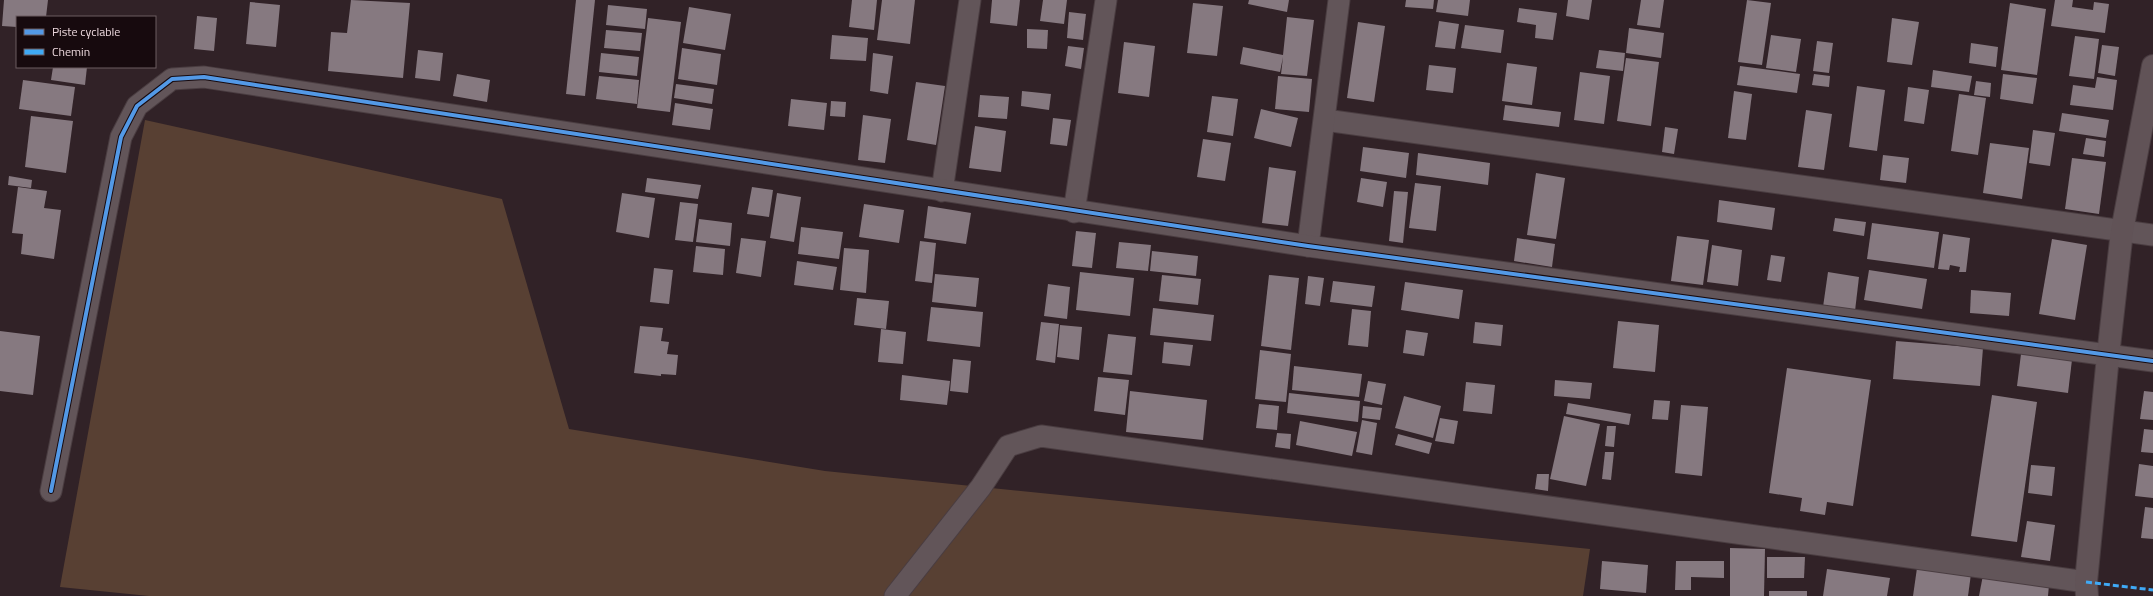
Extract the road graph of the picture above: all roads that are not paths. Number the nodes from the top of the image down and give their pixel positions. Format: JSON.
{"nodes":[{"id":1,"x":970,"y":0,"type":"edge"},
{"id":2,"x":1106,"y":0,"type":"edge"},
{"id":3,"x":1339,"y":0,"type":"edge"},
{"id":4,"x":2153,"y":66,"type":"edge"},
{"id":5,"x":1325,"y":120,"type":"junction"},
{"id":6,"x":942,"y":191,"type":"junction"},
{"id":7,"x":1074,"y":212,"type":"junction"},
{"id":8,"x":2122,"y":231,"type":"junction"},
{"id":9,"x":2153,"y":235,"type":"edge"},
{"id":10,"x":1308,"y":246,"type":"junction"},
{"id":11,"x":2108,"y":356,"type":"junction"},
{"id":12,"x":2153,"y":361,"type":"edge"},
{"id":13,"x":51,"y":492,"type":"dead end"},
{"id":14,"x":2087,"y":589,"type":"edge"},
{"id":15,"x":895,"y":596,"type":"edge"}],
"edges":[{"from":1,"to":6,"type":"street"},
{"from":2,"to":7,"type":"street"},
{"from":3,"to":5,"type":"street"},
{"from":4,"to":8,"type":"main road"},
{"from":5,"to":8,"type":"street"},
{"from":5,"to":10,"type":"street"},
{"from":6,"to":7,"type":"street"},
{"from":6,"to":13,"type":"street"},
{"from":7,"to":10,"type":"street"},
{"from":8,"to":9,"type":"street"},
{"from":8,"to":11,"type":"main road"},
{"from":10,"to":11,"type":"street"},
{"from":11,"to":12,"type":"street"},
{"from":11,"to":14,"type":"main road"},
{"from":14,"to":15,"type":"street"}]}
